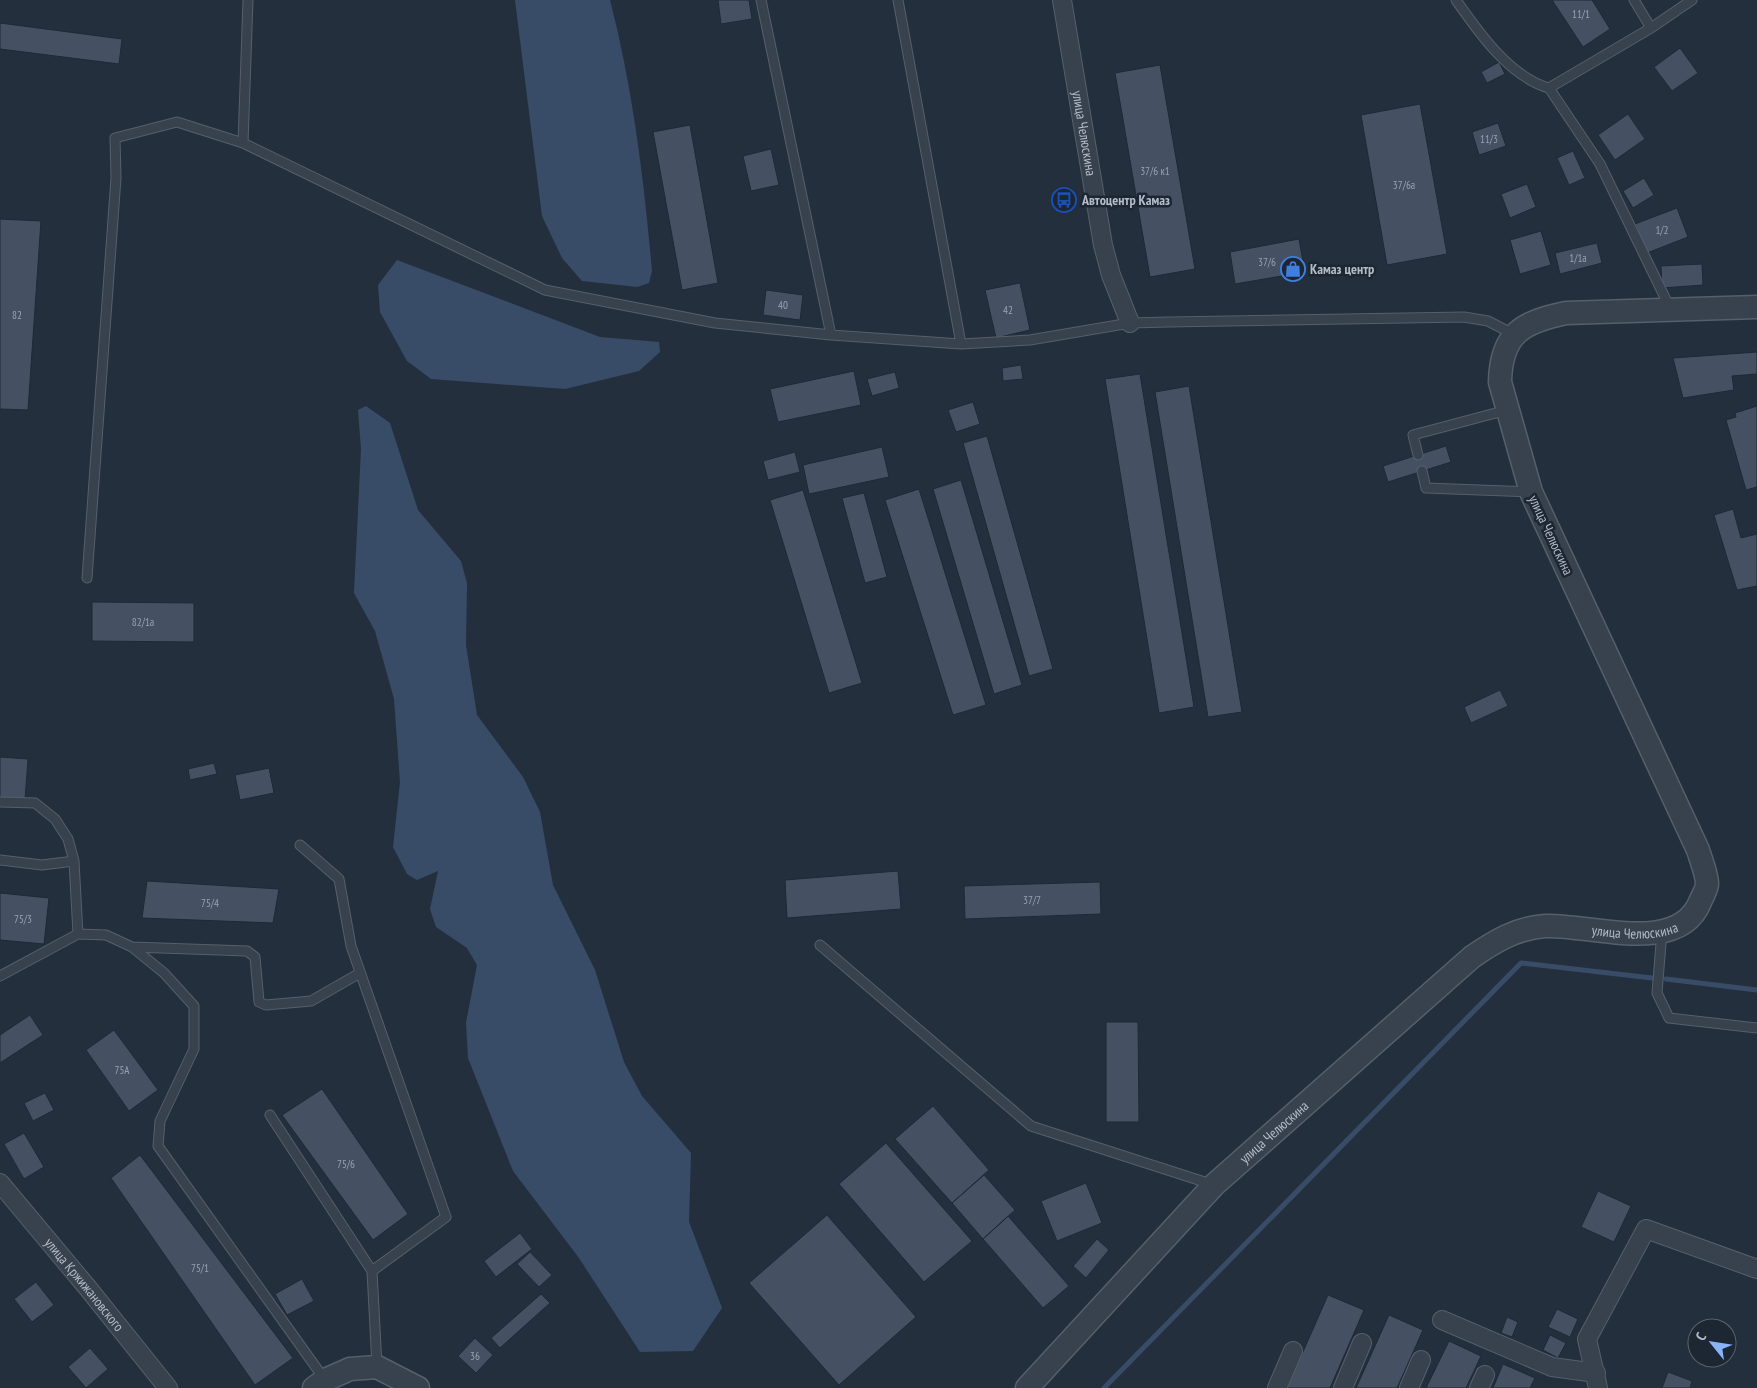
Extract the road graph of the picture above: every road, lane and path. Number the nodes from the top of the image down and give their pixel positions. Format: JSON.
{"nodes":[{"id":1,"x":248,"y":0,"type":"edge"},
{"id":2,"x":761,"y":0,"type":"edge"},
{"id":3,"x":898,"y":0,"type":"edge"},
{"id":4,"x":1062,"y":0,"type":"edge"},
{"id":5,"x":1456,"y":0,"type":"edge"},
{"id":6,"x":1634,"y":0,"type":"edge"},
{"id":7,"x":1692,"y":0,"type":"edge"},
{"id":8,"x":1651,"y":28,"type":"junction"},
{"id":9,"x":1550,"y":88,"type":"junction"},
{"id":10,"x":243,"y":143,"type":"junction"},
{"id":11,"x":1757,"y":307,"type":"edge"},
{"id":12,"x":1672,"y":310,"type":"junction"},
{"id":13,"x":1130,"y":323,"type":"junction"},
{"id":14,"x":830,"y":335,"type":"junction"},
{"id":15,"x":1515,"y":335,"type":"junction"},
{"id":16,"x":961,"y":344,"type":"junction"},
{"id":17,"x":1507,"y":410,"type":"junction"},
{"id":18,"x":1418,"y":455,"type":"dead end"},
{"id":19,"x":1422,"y":471,"type":"dead end"},
{"id":20,"x":1531,"y":492,"type":"junction"},
{"id":21,"x":87,"y":578,"type":"dead end"},
{"id":22,"x":0,"y":802,"type":"edge"},
{"id":23,"x":300,"y":845,"type":"dead end"},
{"id":24,"x":0,"y":860,"type":"edge"},
{"id":25,"x":74,"y":861,"type":"junction"},
{"id":26,"x":1662,"y":931,"type":"junction"},
{"id":27,"x":78,"y":934,"type":"junction"},
{"id":28,"x":820,"y":945,"type":"dead end"},
{"id":29,"x":132,"y":948,"type":"junction"},
{"id":30,"x":360,"y":972,"type":"junction"},
{"id":31,"x":0,"y":976,"type":"edge"},
{"id":32,"x":1757,"y":1028,"type":"edge"},
{"id":33,"x":270,"y":1115,"type":"dead end"},
{"id":34,"x":0,"y":1184,"type":"edge"},
{"id":35,"x":1214,"y":1185,"type":"junction"},
{"id":36,"x":1757,"y":1269,"type":"edge"},
{"id":37,"x":372,"y":1270,"type":"junction"},
{"id":38,"x":1442,"y":1320,"type":"dead end"},
{"id":39,"x":1362,"y":1343,"type":"dead end"},
{"id":40,"x":1293,"y":1351,"type":"dead end"},
{"id":41,"x":1421,"y":1360,"type":"dead end"},
{"id":42,"x":377,"y":1366,"type":"junction"},
{"id":43,"x":1597,"y":1380,"type":"edge"},
{"id":44,"x":320,"y":1384,"type":"edge"},
{"id":45,"x":168,"y":1388,"type":"edge"},
{"id":46,"x":418,"y":1388,"type":"edge"},
{"id":47,"x":1027,"y":1388,"type":"edge"},
{"id":48,"x":1276,"y":1388,"type":"edge"},
{"id":49,"x":1343,"y":1388,"type":"edge"},
{"id":50,"x":1408,"y":1388,"type":"edge"}],
"edges":[{"from":1,"to":10,"type":"lane"},
{"from":2,"to":14,"type":"lane"},
{"from":3,"to":16,"type":"lane"},
{"from":4,"to":13,"type":"street","name":"улица Челюскина"},
{"from":5,"to":9,"type":"lane"},
{"from":6,"to":8,"type":"lane"},
{"from":7,"to":8,"type":"lane"},
{"from":8,"to":9,"type":"lane"},
{"from":9,"to":12,"type":"lane"},
{"from":10,"to":14,"type":"lane"},
{"from":10,"to":21,"type":"lane"},
{"from":11,"to":12,"type":"street","name":"улица Челюскина"},
{"from":12,"to":15,"type":"street","name":"улица Челюскина"},
{"from":13,"to":15,"type":"lane"},
{"from":13,"to":16,"type":"lane"},
{"from":14,"to":16,"type":"lane"},
{"from":15,"to":17,"type":"street","name":"улица Челюскина"},
{"from":17,"to":18,"type":"lane"},
{"from":17,"to":20,"type":"street","name":"улица Челюскина"},
{"from":19,"to":20,"type":"lane"},
{"from":20,"to":26,"type":"street","name":"улица Челюскина"},
{"from":22,"to":25,"type":"lane"},
{"from":23,"to":30,"type":"lane"},
{"from":24,"to":25,"type":"lane"},
{"from":25,"to":27,"type":"lane"},
{"from":26,"to":32,"type":"lane"},
{"from":26,"to":35,"type":"street","name":"улица Челюскина"},
{"from":27,"to":29,"type":"lane"},
{"from":27,"to":31,"type":"lane"},
{"from":28,"to":35,"type":"lane"},
{"from":29,"to":30,"type":"lane"},
{"from":29,"to":44,"type":"lane"},
{"from":30,"to":37,"type":"lane"},
{"from":33,"to":37,"type":"lane"},
{"from":34,"to":45,"type":"street","name":"улица Кржижановского"},
{"from":35,"to":47,"type":"street","name":"улица Челюскина"},
{"from":36,"to":43,"type":"street"},
{"from":37,"to":42,"type":"lane"},
{"from":38,"to":43,"type":"street"},
{"from":39,"to":49,"type":"street"},
{"from":40,"to":48,"type":"street"},
{"from":41,"to":50,"type":"street"},
{"from":42,"to":44,"type":"street"},
{"from":42,"to":46,"type":"street"}]}
